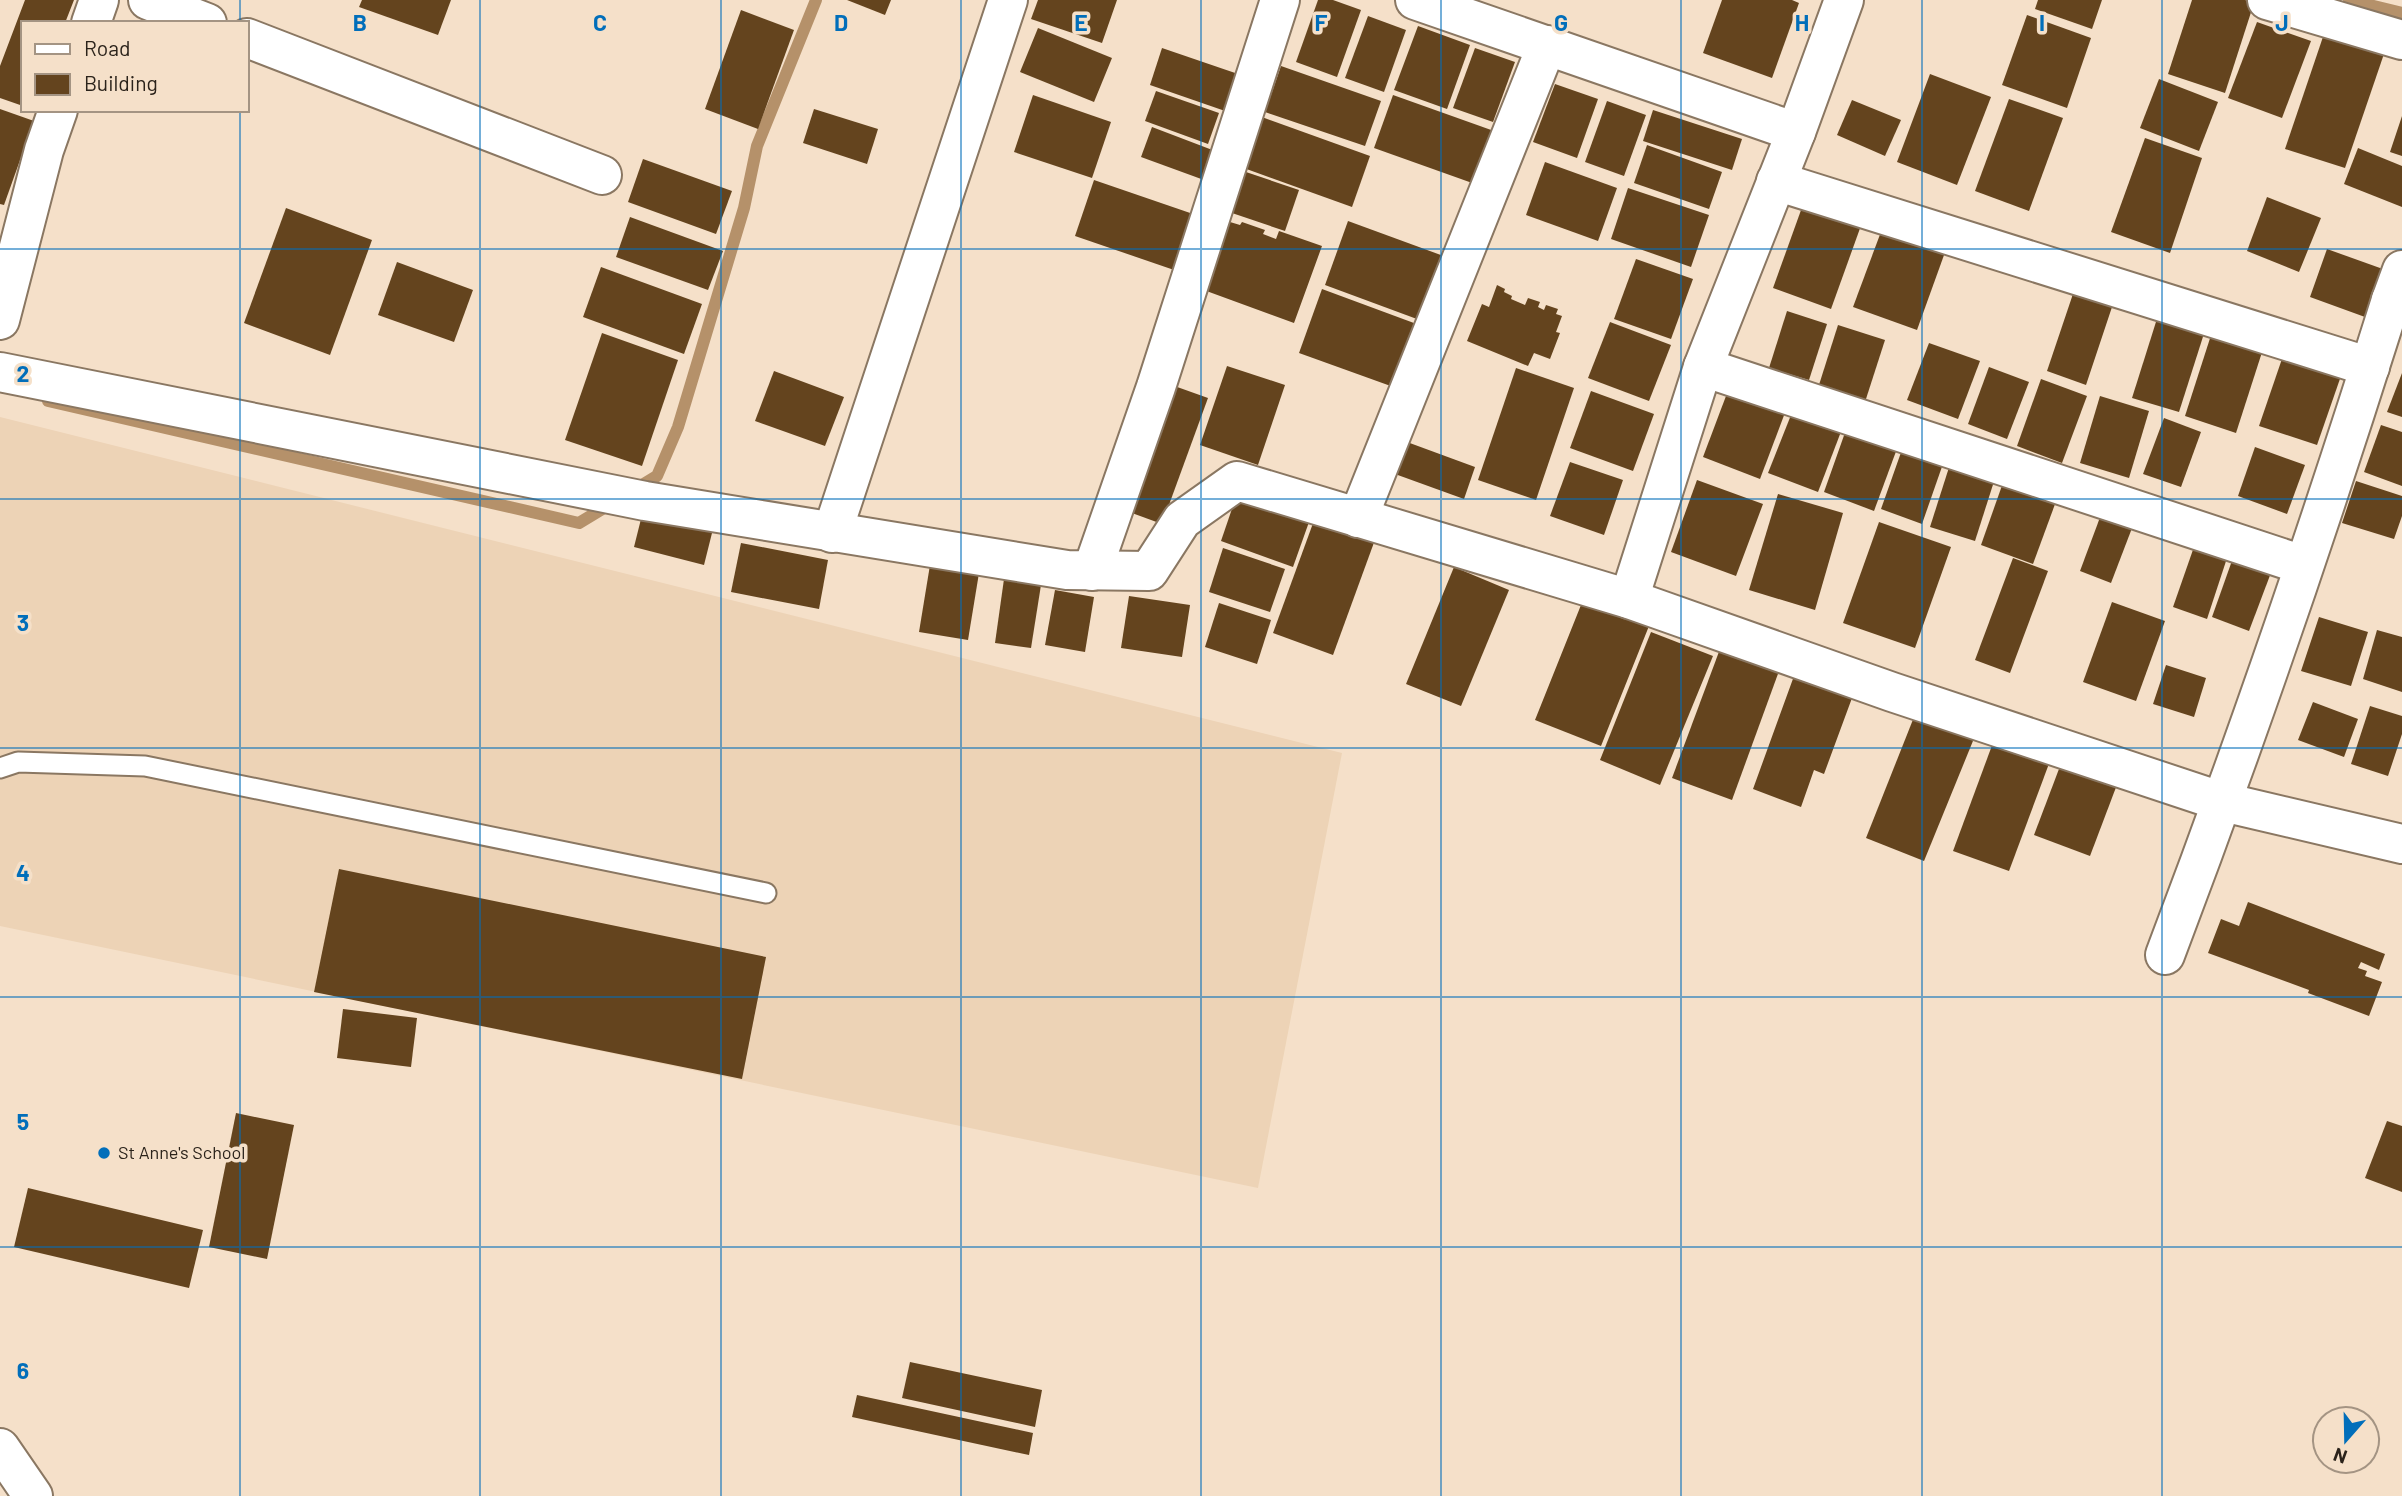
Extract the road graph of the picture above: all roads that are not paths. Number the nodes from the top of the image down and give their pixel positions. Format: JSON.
{"nodes":[{"id":1,"x":99,"y":0,"type":"edge"},
{"id":2,"x":148,"y":0,"type":"edge"},
{"id":3,"x":1008,"y":0,"type":"edge"},
{"id":4,"x":1280,"y":0,"type":"edge"},
{"id":5,"x":1415,"y":0,"type":"edge"},
{"id":6,"x":1844,"y":0,"type":"edge"},
{"id":7,"x":2281,"y":4,"type":"edge"},
{"id":8,"x":91,"y":21,"type":"edge"},
{"id":9,"x":201,"y":21,"type":"edge"},
{"id":10,"x":248,"y":38,"type":"edge"},
{"id":11,"x":2402,"y":40,"type":"edge"},
{"id":12,"x":1546,"y":45,"type":"junction"},
{"id":13,"x":57,"y":112,"type":"edge"},
{"id":14,"x":1796,"y":132,"type":"junction"},
{"id":15,"x":602,"y":175,"type":"dead end"},
{"id":16,"x":1776,"y":181,"type":"junction"},
{"id":17,"x":2398,"y":291,"type":"edge"},
{"id":18,"x":0,"y":320,"type":"edge"},
{"id":19,"x":1703,"y":367,"type":"junction"},
{"id":20,"x":2370,"y":367,"type":"junction"},
{"id":21,"x":0,"y":372,"type":"edge"},
{"id":22,"x":1358,"y":518,"type":"junction"},
{"id":23,"x":832,"y":533,"type":"junction"},
{"id":24,"x":2303,"y":565,"type":"junction"},
{"id":25,"x":1092,"y":571,"type":"junction"},
{"id":26,"x":1629,"y":599,"type":"junction"},
{"id":27,"x":0,"y":768,"type":"edge"},
{"id":28,"x":2223,"y":802,"type":"junction"},
{"id":29,"x":2402,"y":844,"type":"edge"},
{"id":30,"x":766,"y":893,"type":"dead end"},
{"id":31,"x":2165,"y":955,"type":"dead end"},
{"id":32,"x":0,"y":1448,"type":"edge"},
{"id":33,"x":33,"y":1496,"type":"edge"}],
"edges":[{"from":1,"to":8,"type":"street"},
{"from":2,"to":9,"type":"street"},
{"from":3,"to":23,"type":"street"},
{"from":4,"to":25,"type":"street"},
{"from":5,"to":12,"type":"street"},
{"from":6,"to":14,"type":"street"},
{"from":7,"to":11,"type":"street"},
{"from":10,"to":15,"type":"street"},
{"from":12,"to":14,"type":"street"},
{"from":12,"to":22,"type":"street"},
{"from":13,"to":18,"type":"street"},
{"from":14,"to":16,"type":"street"},
{"from":16,"to":19,"type":"street"},
{"from":16,"to":20,"type":"street"},
{"from":17,"to":20,"type":"street"},
{"from":19,"to":24,"type":"street"},
{"from":19,"to":26,"type":"street"},
{"from":20,"to":24,"type":"street"},
{"from":21,"to":23,"type":"street"},
{"from":22,"to":25,"type":"street"},
{"from":22,"to":26,"type":"street"},
{"from":23,"to":25,"type":"street"},
{"from":24,"to":28,"type":"street"},
{"from":26,"to":28,"type":"street"},
{"from":27,"to":30,"type":"lane"},
{"from":28,"to":29,"type":"street"},
{"from":28,"to":31,"type":"street"},
{"from":32,"to":33,"type":"street"}]}
